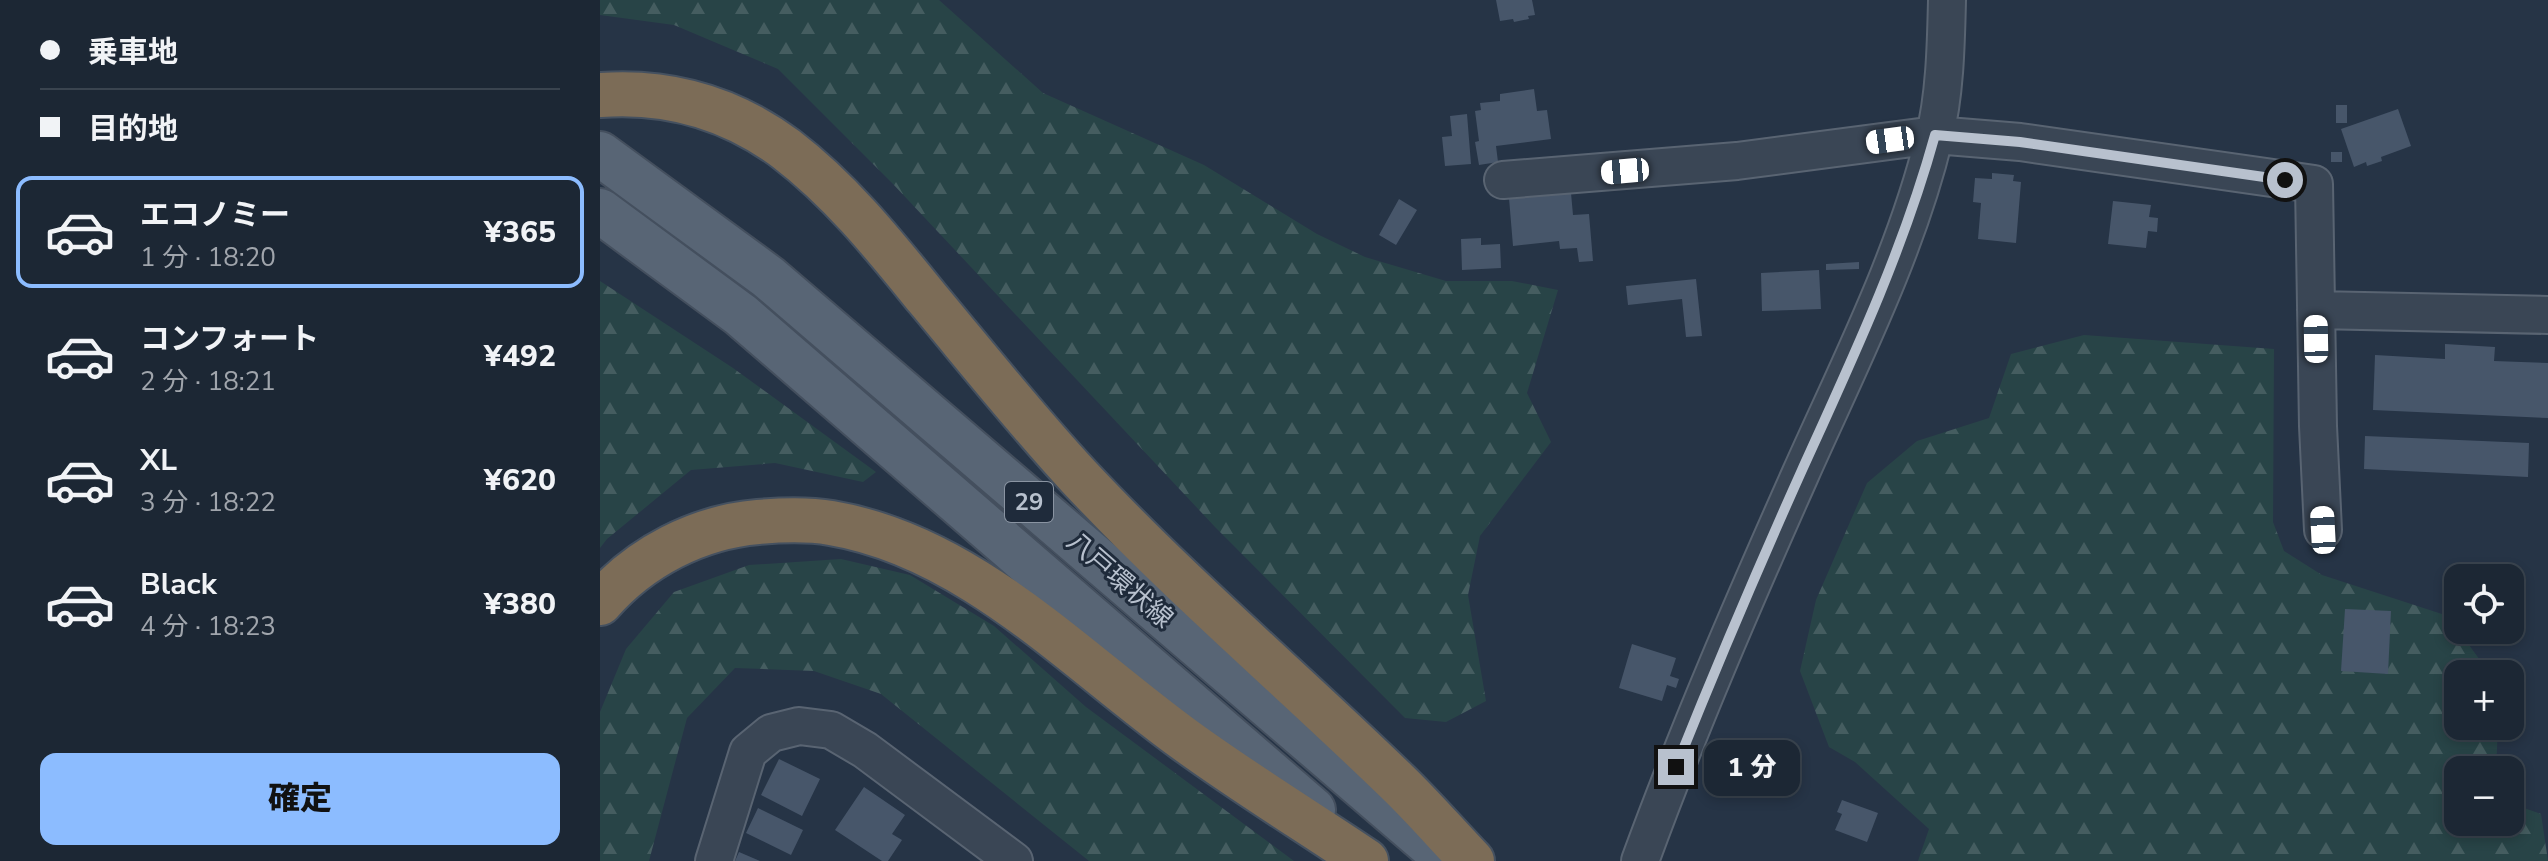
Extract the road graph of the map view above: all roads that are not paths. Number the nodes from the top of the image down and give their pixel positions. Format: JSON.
{"nodes":[{"id":1,"x":1947,"y":0,"type":"edge"},
{"id":2,"x":600,"y":95,"type":"edge"},
{"id":3,"x":1935,"y":135,"type":"junction"},
{"id":4,"x":600,"y":154,"type":"edge"},
{"id":5,"x":1503,"y":180,"type":"dead end"},
{"id":6,"x":600,"y":211,"type":"edge"},
{"id":7,"x":2316,"y":310,"type":"junction"},
{"id":8,"x":2548,"y":315,"type":"edge"},
{"id":9,"x":2323,"y":530,"type":"dead end"},
{"id":10,"x":600,"y":603,"type":"edge"},
{"id":11,"x":714,"y":861,"type":"edge"},
{"id":12,"x":1014,"y":861,"type":"edge"},
{"id":13,"x":1366,"y":861,"type":"edge"},
{"id":14,"x":1373,"y":861,"type":"edge"},
{"id":15,"x":1449,"y":861,"type":"edge"},
{"id":16,"x":1472,"y":861,"type":"edge"},
{"id":17,"x":1640,"y":861,"type":"edge"}],
"edges":[{"from":1,"to":3,"type":"street"},
{"from":2,"to":16,"type":"highway"},
{"from":3,"to":5,"type":"street"},
{"from":3,"to":7,"type":"street"},
{"from":3,"to":17,"type":"street"},
{"from":4,"to":15,"type":"main road","name":"八戸環状線","number":"29"},
{"from":6,"to":14,"type":"main road","name":"八戸環状線","number":"29"},
{"from":7,"to":8,"type":"street"},
{"from":7,"to":9,"type":"street"},
{"from":10,"to":13,"type":"highway"},
{"from":11,"to":12,"type":"street"}]}
